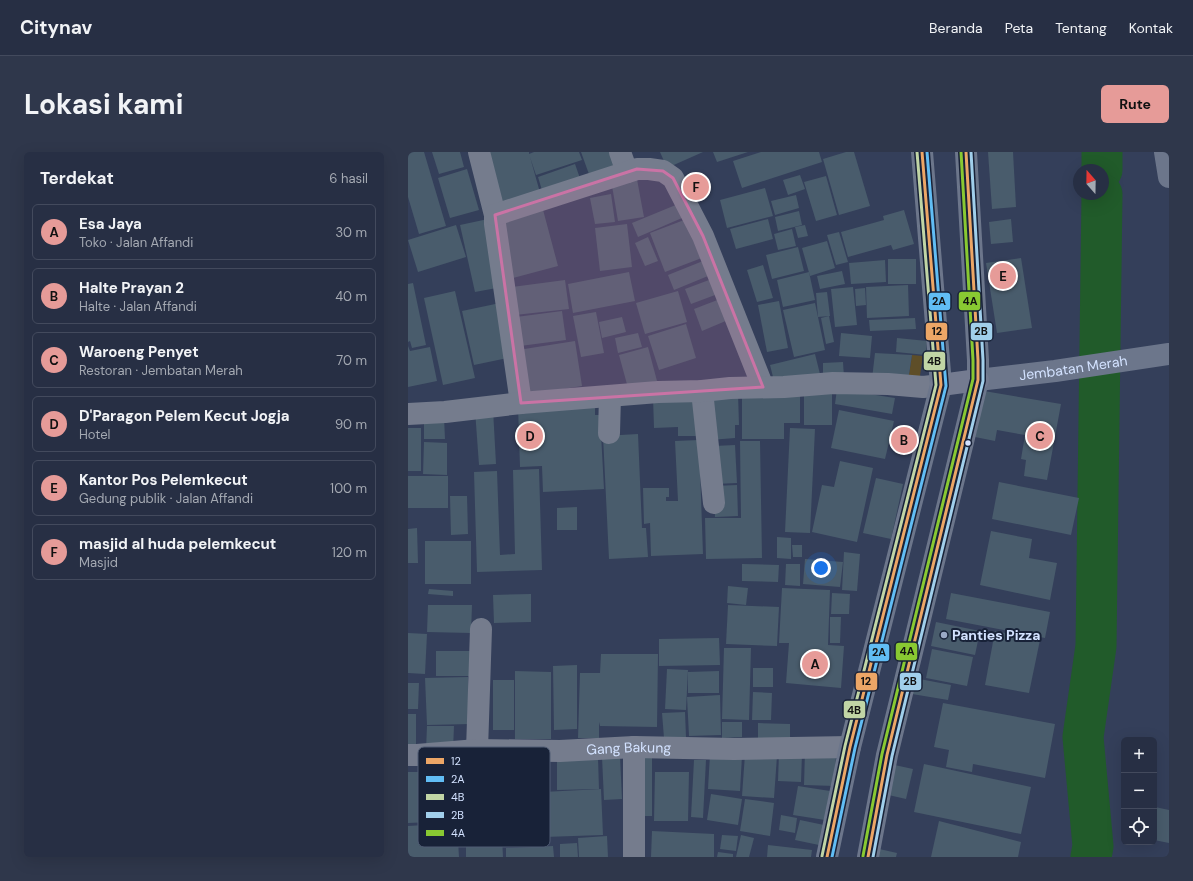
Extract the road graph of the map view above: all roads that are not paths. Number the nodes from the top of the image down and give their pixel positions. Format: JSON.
{"nodes":[{"id":1,"x":479,"y":152,"type":"edge"},
{"id":2,"x":922,"y":152,"type":"edge"},
{"id":3,"x":966,"y":152,"type":"edge"},
{"id":4,"x":1165,"y":152,"type":"edge"},
{"id":5,"x":624,"y":162,"type":"edge"},
{"id":6,"x":1169,"y":177,"type":"edge"},
{"id":7,"x":495,"y":215,"type":"junction"},
{"id":8,"x":1161,"y":356,"type":"edge"},
{"id":9,"x":978,"y":380,"type":"junction"},
{"id":10,"x":941,"y":385,"type":"junction"},
{"id":11,"x":763,"y":387,"type":"junction"},
{"id":12,"x":702,"y":391,"type":"junction"},
{"id":13,"x":610,"y":396,"type":"junction"},
{"id":14,"x":521,"y":402,"type":"junction"},
{"id":15,"x":408,"y":414,"type":"edge"},
{"id":16,"x":609,"y":433,"type":"dead end"},
{"id":17,"x":714,"y":503,"type":"dead end"},
{"id":18,"x":481,"y":629,"type":"dead end"},
{"id":19,"x":477,"y":747,"type":"edge"},
{"id":20,"x":634,"y":747,"type":"junction"},
{"id":21,"x":850,"y":747,"type":"junction"},
{"id":22,"x":550,"y":751,"type":"edge"},
{"id":23,"x":408,"y":754,"type":"edge"},
{"id":24,"x":418,"y":755,"type":"edge"},
{"id":25,"x":634,"y":857,"type":"edge"},
{"id":26,"x":827,"y":857,"type":"edge"},
{"id":27,"x":868,"y":857,"type":"edge"}],
"edges":[{"from":1,"to":7,"type":"street"},
{"from":2,"to":10,"type":"main road"},
{"from":3,"to":9,"type":"main road"},
{"from":4,"to":6,"type":"main road"},
{"from":5,"to":7,"type":"street"},
{"from":5,"to":11,"type":"street"},
{"from":7,"to":14,"type":"street"},
{"from":8,"to":9,"type":"main road","name":"Jembatan Merah"},
{"from":9,"to":10,"type":"main road"},
{"from":9,"to":27,"type":"main road"},
{"from":10,"to":11,"type":"street"},
{"from":10,"to":21,"type":"main road"},
{"from":11,"to":12,"type":"street"},
{"from":12,"to":13,"type":"street"},
{"from":12,"to":17,"type":"street"},
{"from":13,"to":14,"type":"street"},
{"from":13,"to":16,"type":"street"},
{"from":14,"to":15,"type":"street"},
{"from":18,"to":19,"type":"street"},
{"from":20,"to":21,"type":"street","name":"Gang Bakung"},
{"from":20,"to":22,"type":"street","name":"Gang Bakung"},
{"from":20,"to":25,"type":"street"},
{"from":21,"to":26,"type":"main road"},
{"from":23,"to":24,"type":"street","name":"Gang Bakung"}]}
